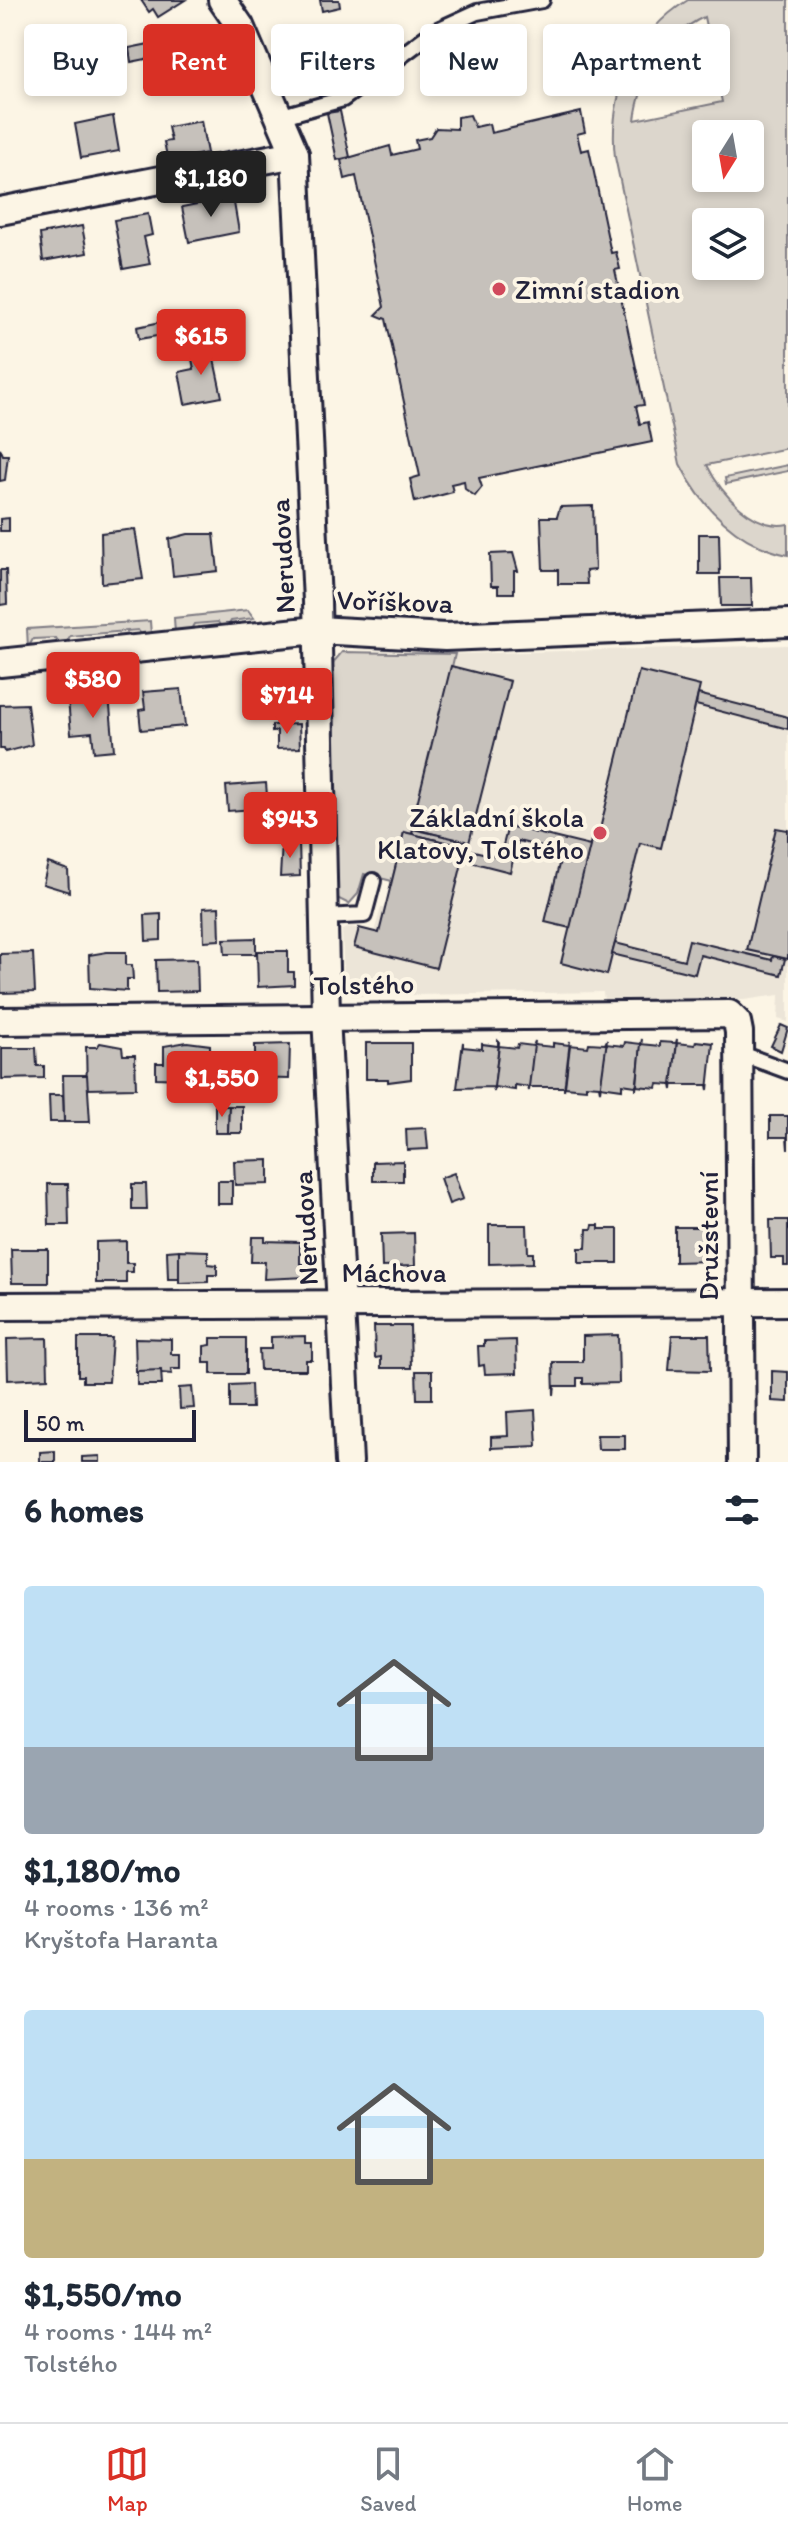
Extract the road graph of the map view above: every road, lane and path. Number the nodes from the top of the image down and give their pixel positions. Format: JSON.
{"nodes":[{"id":1,"x":222,"y":0,"type":"edge"},
{"id":2,"x":542,"y":0,"type":"edge"},
{"id":3,"x":279,"y":117,"type":"junction"},
{"id":4,"x":295,"y":154,"type":"junction"},
{"id":5,"x":0,"y":211,"type":"edge"},
{"id":6,"x":788,"y":623,"type":"edge"},
{"id":7,"x":317,"y":630,"type":"junction"},
{"id":8,"x":0,"y":663,"type":"edge"},
{"id":9,"x":373,"y":881,"type":"dead end"},
{"id":10,"x":324,"y":917,"type":"junction"},
{"id":11,"x":729,"y":1014,"type":"joint"},
{"id":12,"x":326,"y":1016,"type":"junction"},
{"id":13,"x":0,"y":1021,"type":"edge"},
{"id":14,"x":739,"y":1053,"type":"junction"},
{"id":15,"x":788,"y":1071,"type":"edge"},
{"id":16,"x":740,"y":1301,"type":"junction"},
{"id":17,"x":788,"y":1302,"type":"edge"},
{"id":18,"x":340,"y":1305,"type":"junction"},
{"id":19,"x":0,"y":1306,"type":"edge"},
{"id":20,"x":349,"y":1462,"type":"edge"},
{"id":21,"x":742,"y":1462,"type":"edge"}],
"edges":[{"from":1,"to":3,"type":"street","name":"Nerudova"},
{"from":2,"to":3,"type":"lane"},
{"from":3,"to":4,"type":"street","name":"Nerudova"},
{"from":4,"to":5,"type":"street"},
{"from":4,"to":7,"type":"street","name":"Nerudova"},
{"from":6,"to":7,"type":"street","name":"Voříškova"},
{"from":7,"to":8,"type":"street","name":"Voříškova"},
{"from":7,"to":10,"type":"street","name":"Nerudova"},
{"from":9,"to":10,"type":"lane"},
{"from":10,"to":12,"type":"street","name":"Nerudova"},
{"from":11,"to":12,"type":"street","name":"Tolstého"},
{"from":11,"to":14,"type":"street","name":"Družstevní"},
{"from":12,"to":13,"type":"street","name":"Tolstého"},
{"from":12,"to":18,"type":"street","name":"Nerudova"},
{"from":14,"to":15,"type":"lane"},
{"from":14,"to":16,"type":"street","name":"Družstevní"},
{"from":16,"to":17,"type":"street","name":"Máchova"},
{"from":16,"to":18,"type":"street","name":"Máchova"},
{"from":16,"to":21,"type":"street","name":"Družstevní"},
{"from":18,"to":19,"type":"street","name":"Máchova"},
{"from":18,"to":20,"type":"street","name":"Nerudova"}]}
